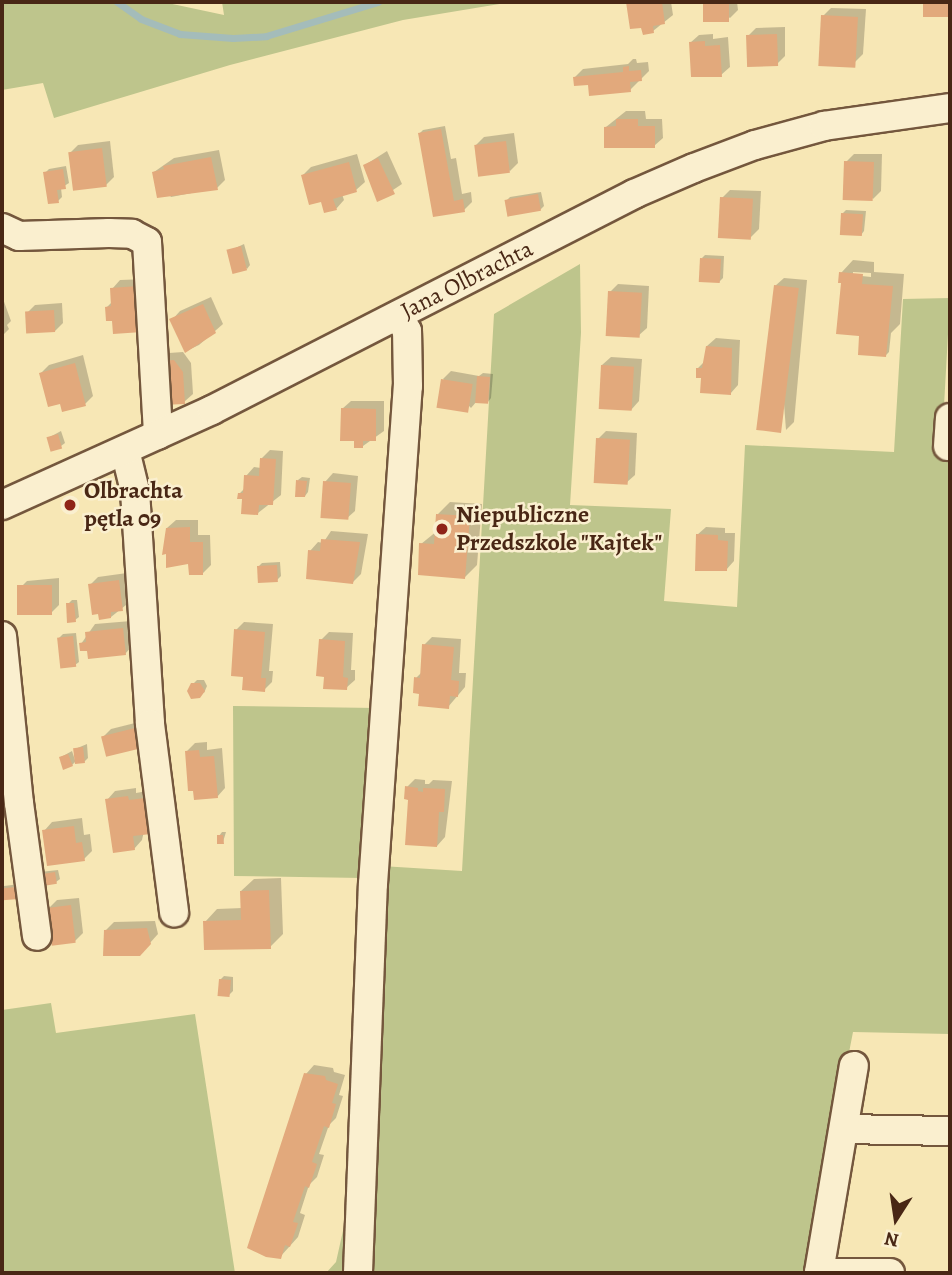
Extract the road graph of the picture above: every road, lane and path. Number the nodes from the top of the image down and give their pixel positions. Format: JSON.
{"nodes":[{"id":1,"x":950,"y":108,"type":"edge"},
{"id":2,"x":2,"y":228,"type":"edge"},
{"id":3,"x":398,"y":315,"type":"junction"},
{"id":4,"x":950,"y":418,"type":"edge"},
{"id":5,"x":158,"y":435,"type":"junction"},
{"id":6,"x":948,"y":446,"type":"dead end"},
{"id":7,"x":125,"y":450,"type":"junction"},
{"id":8,"x":2,"y":505,"type":"edge"},
{"id":9,"x":2,"y":636,"type":"edge"},
{"id":10,"x":174,"y":912,"type":"dead end"},
{"id":11,"x":37,"y":936,"type":"dead end"},
{"id":12,"x":854,"y":1066,"type":"dead end"},
{"id":13,"x":844,"y":1129,"type":"junction"},
{"id":14,"x":947,"y":1131,"type":"dead end"},
{"id":15,"x":358,"y":1272,"type":"edge"},
{"id":16,"x":819,"y":1273,"type":"edge"},
{"id":17,"x":890,"y":1273,"type":"edge"}],
"edges":[{"from":1,"to":3,"type":"street","name":"Jana Olbrachta"},
{"from":2,"to":5,"type":"street"},
{"from":3,"to":5,"type":"street","name":"Jana Olbrachta"},
{"from":3,"to":15,"type":"street"},
{"from":4,"to":6,"type":"street"},
{"from":5,"to":7,"type":"street","name":"Jana Olbrachta"},
{"from":7,"to":8,"type":"street","name":"Jana Olbrachta"},
{"from":7,"to":10,"type":"street"},
{"from":9,"to":11,"type":"street"},
{"from":12,"to":13,"type":"street"},
{"from":13,"to":14,"type":"street"},
{"from":13,"to":16,"type":"street"},
{"from":16,"to":17,"type":"street"}]}
